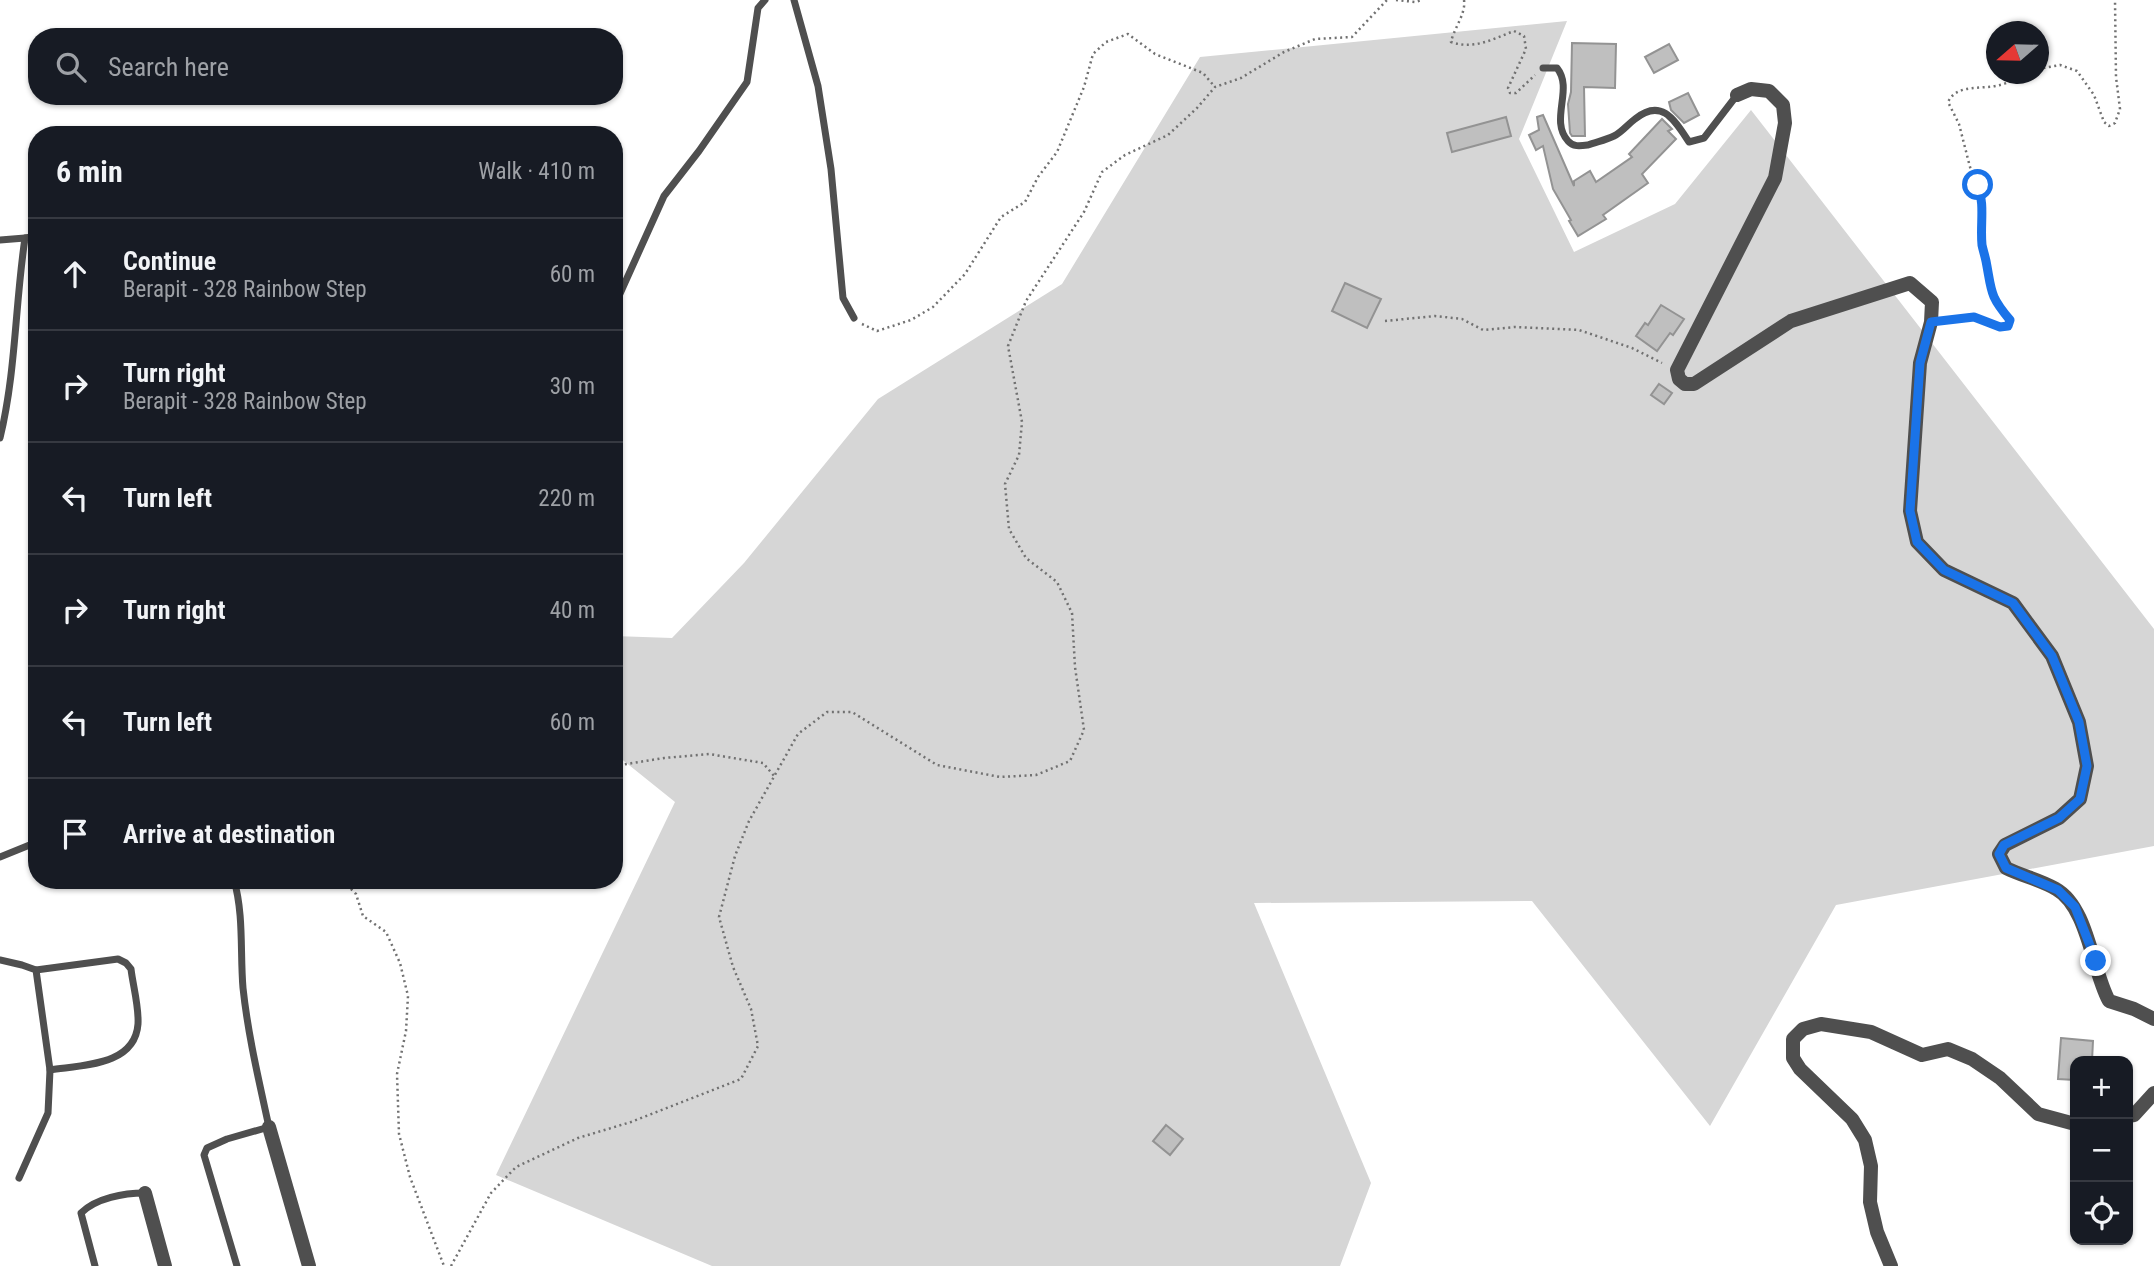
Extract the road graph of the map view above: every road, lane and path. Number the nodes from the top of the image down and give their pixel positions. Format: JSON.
{"nodes":[{"id":1,"x":765,"y":0,"type":"edge"},
{"id":2,"x":794,"y":0,"type":"edge"},
{"id":3,"x":1387,"y":0,"type":"edge"},
{"id":4,"x":1396,"y":0,"type":"edge"},
{"id":5,"x":1422,"y":0,"type":"edge"},
{"id":6,"x":1464,"y":0,"type":"edge"},
{"id":7,"x":2115,"y":0,"type":"edge"},
{"id":8,"x":2049,"y":67,"type":"edge"},
{"id":9,"x":1543,"y":68,"type":"joint"},
{"id":10,"x":2003,"y":84,"type":"edge"},
{"id":11,"x":1215,"y":87,"type":"junction"},
{"id":12,"x":1737,"y":95,"type":"joint"},
{"id":13,"x":25,"y":238,"type":"junction"},
{"id":14,"x":28,"y":238,"type":"edge"},
{"id":15,"x":0,"y":240,"type":"edge"},
{"id":16,"x":623,"y":287,"type":"edge"},
{"id":17,"x":854,"y":318,"type":"joint"},
{"id":18,"x":1385,"y":321,"type":"dead end"},
{"id":19,"x":1931,"y":322,"type":"junction"},
{"id":20,"x":1677,"y":370,"type":"junction"},
{"id":21,"x":0,"y":438,"type":"edge"},
{"id":22,"x":623,"y":765,"type":"edge"},
{"id":23,"x":775,"y":777,"type":"junction"},
{"id":24,"x":28,"y":845,"type":"edge"},
{"id":25,"x":0,"y":856,"type":"edge"},
{"id":26,"x":236,"y":889,"type":"edge"},
{"id":27,"x":351,"y":889,"type":"edge"},
{"id":28,"x":0,"y":960,"type":"edge"},
{"id":29,"x":36,"y":970,"type":"junction"},
{"id":30,"x":2154,"y":1019,"type":"edge"},
{"id":31,"x":50,"y":1070,"type":"junction"},
{"id":32,"x":2154,"y":1093,"type":"edge"},
{"id":33,"x":2133,"y":1115,"type":"edge"},
{"id":34,"x":2070,"y":1123,"type":"edge"},
{"id":35,"x":269,"y":1127,"type":"junction"},
{"id":36,"x":19,"y":1178,"type":"dead end"},
{"id":37,"x":145,"y":1193,"type":"joint"},
{"id":38,"x":95,"y":1266,"type":"edge"},
{"id":39,"x":165,"y":1266,"type":"edge"},
{"id":40,"x":237,"y":1266,"type":"edge"},
{"id":41,"x":309,"y":1266,"type":"edge"},
{"id":42,"x":444,"y":1266,"type":"edge"},
{"id":43,"x":451,"y":1266,"type":"edge"},
{"id":44,"x":1891,"y":1266,"type":"edge"}],
"edges":[{"from":1,"to":16,"type":"lane"},
{"from":2,"to":17,"type":"lane"},
{"from":3,"to":11,"type":"path"},
{"from":4,"to":5,"type":"path"},
{"from":6,"to":9,"type":"path"},
{"from":7,"to":8,"type":"path"},
{"from":9,"to":12,"type":"lane"},
{"from":10,"to":19,"type":"path"},
{"from":11,"to":17,"type":"path"},
{"from":11,"to":23,"type":"path"},
{"from":12,"to":20,"type":"street"},
{"from":13,"to":14,"type":"lane"},
{"from":13,"to":15,"type":"lane"},
{"from":13,"to":21,"type":"lane"},
{"from":18,"to":20,"type":"path"},
{"from":19,"to":20,"type":"street"},
{"from":19,"to":30,"type":"street"},
{"from":22,"to":23,"type":"path"},
{"from":23,"to":43,"type":"path"},
{"from":24,"to":25,"type":"lane"},
{"from":26,"to":35,"type":"lane"},
{"from":27,"to":42,"type":"path"},
{"from":28,"to":29,"type":"lane"},
{"from":29,"to":31,"type":"lane"},
{"from":29,"to":31,"type":"lane"},
{"from":31,"to":36,"type":"lane"},
{"from":32,"to":33,"type":"street"},
{"from":34,"to":44,"type":"street"},
{"from":35,"to":40,"type":"lane"},
{"from":35,"to":41,"type":"street"},
{"from":37,"to":38,"type":"lane"},
{"from":37,"to":39,"type":"street"}]}
